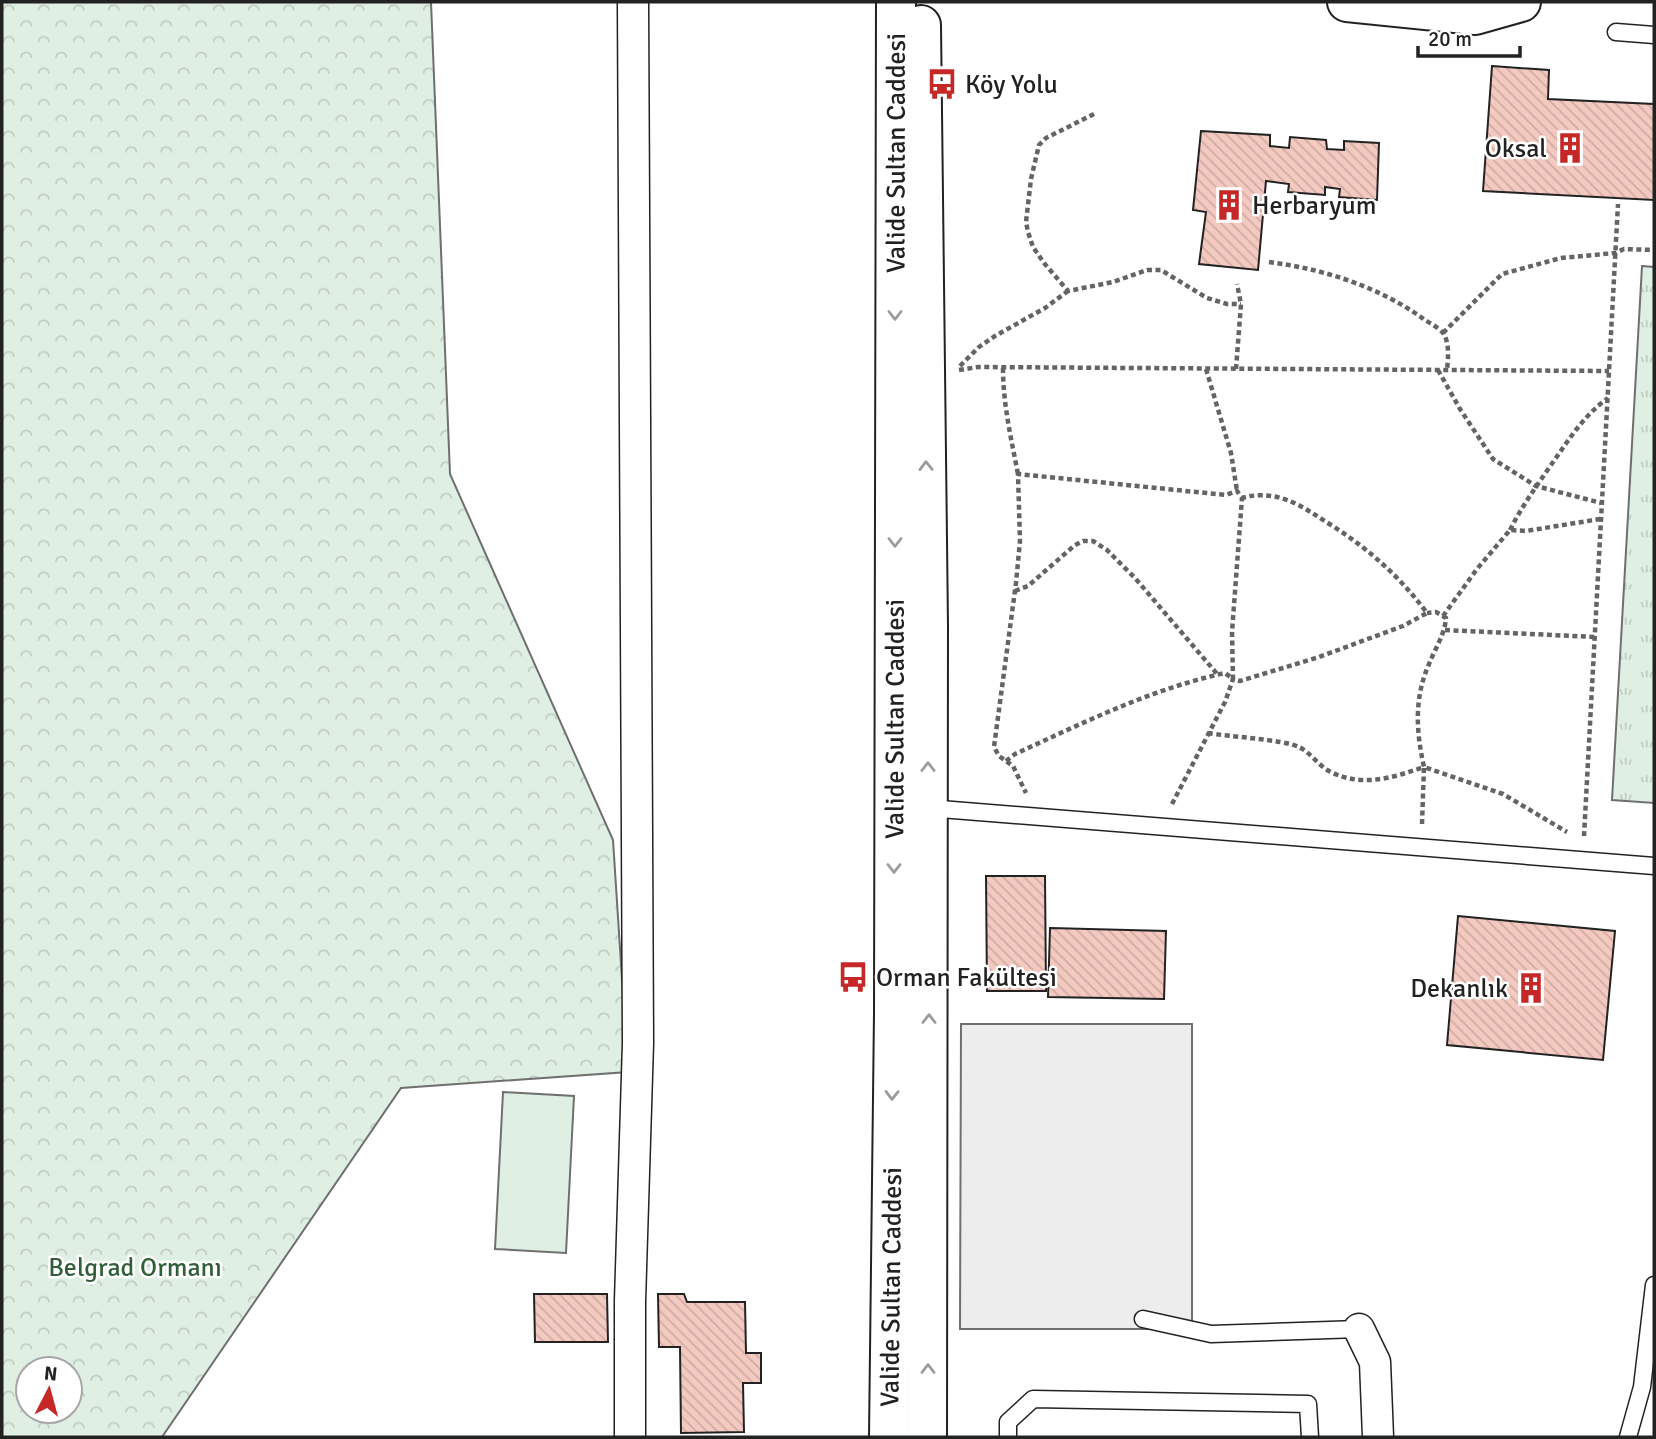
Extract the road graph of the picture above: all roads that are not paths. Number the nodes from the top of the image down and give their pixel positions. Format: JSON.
{"nodes":[{"id":1,"x":633,"y":2,"type":"edge"},
{"id":2,"x":896,"y":2,"type":"edge"},
{"id":3,"x":921,"y":2,"type":"edge"},
{"id":4,"x":1347,"y":2,"type":"edge"},
{"id":5,"x":1521,"y":2,"type":"edge"},
{"id":6,"x":1616,"y":32,"type":"dead end"},
{"id":7,"x":1654,"y":35,"type":"edge"},
{"id":8,"x":911,"y":808,"type":"junction"},
{"id":9,"x":1654,"y":866,"type":"edge"},
{"id":10,"x":1654,"y":1284,"type":"edge"},
{"id":11,"x":1143,"y":1319,"type":"dead end"},
{"id":12,"x":1359,"y":1329,"type":"joint"},
{"id":13,"x":629,"y":1437,"type":"edge"},
{"id":14,"x":889,"y":1437,"type":"edge"},
{"id":15,"x":927,"y":1437,"type":"edge"},
{"id":16,"x":1008,"y":1437,"type":"edge"},
{"id":17,"x":1310,"y":1437,"type":"edge"},
{"id":18,"x":1378,"y":1437,"type":"edge"},
{"id":19,"x":1628,"y":1437,"type":"edge"}],
"edges":[{"from":1,"to":13,"type":"street"},
{"from":2,"to":8,"type":"main road","name":"Valide Sultan Caddesi","one_way":true},
{"from":8,"to":3,"type":"main road","name":"Valide Sultan Caddesi","one_way":true},
{"from":4,"to":5,"type":"main road"},
{"from":6,"to":7,"type":"lane"},
{"from":8,"to":9,"type":"lane"},
{"from":8,"to":14,"type":"main road","name":"Valide Sultan Caddesi","one_way":true},
{"from":15,"to":8,"type":"main road","name":"Valide Sultan Caddesi","one_way":true},
{"from":10,"to":19,"type":"lane"},
{"from":11,"to":12,"type":"lane"},
{"from":12,"to":18,"type":"street"},
{"from":16,"to":17,"type":"lane"}]}
